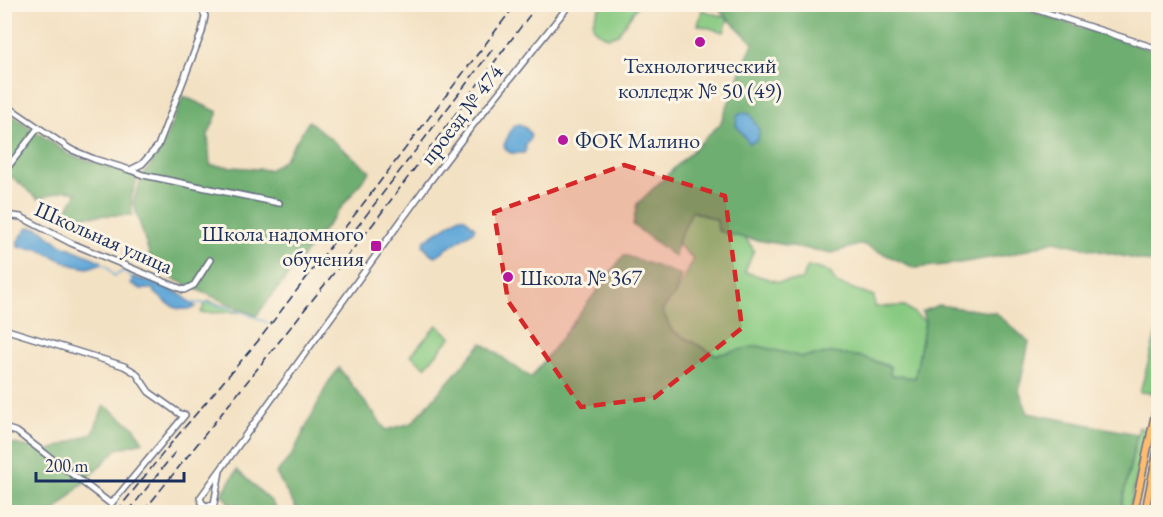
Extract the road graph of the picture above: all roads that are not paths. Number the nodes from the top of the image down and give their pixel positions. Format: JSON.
{"nodes":[{"id":1,"x":200,"y":4,"type":"edge"},
{"id":2,"x":570,"y":4,"type":"edge"},
{"id":3,"x":1019,"y":4,"type":"edge"},
{"id":4,"x":1158,"y":49,"type":"edge"},
{"id":5,"x":4,"y":104,"type":"edge"},
{"id":6,"x":38,"y":128,"type":"junction"},
{"id":7,"x":130,"y":170,"type":"junction"},
{"id":8,"x":4,"y":172,"type":"edge"},
{"id":9,"x":279,"y":203,"type":"dead end"},
{"id":10,"x":4,"y":215,"type":"edge"},
{"id":11,"x":210,"y":260,"type":"dead end"},
{"id":12,"x":4,"y":329,"type":"edge"},
{"id":13,"x":1158,"y":400,"type":"edge"},
{"id":14,"x":4,"y":428,"type":"edge"},
{"id":15,"x":1158,"y":448,"type":"edge"},
{"id":16,"x":220,"y":471,"type":"junction"},
{"id":17,"x":1134,"y":513,"type":"edge"},
{"id":18,"x":1145,"y":513,"type":"edge"}],
"edges":[{"from":1,"to":7,"type":"street"},
{"from":2,"to":16,"type":"street","name":"проезд № 474"},
{"from":3,"to":4,"type":"street"},
{"from":5,"to":6,"type":"street"},
{"from":6,"to":7,"type":"street"},
{"from":6,"to":8,"type":"street"},
{"from":7,"to":9,"type":"street"},
{"from":10,"to":11,"type":"street","name":"Школьная улица"},
{"from":12,"to":14,"type":"street"},
{"from":13,"to":17,"type":"main road"},
{"from":15,"to":18,"type":"main road"},
{"from":16,"to":16,"type":"street","name":"проезд № 474"}]}
